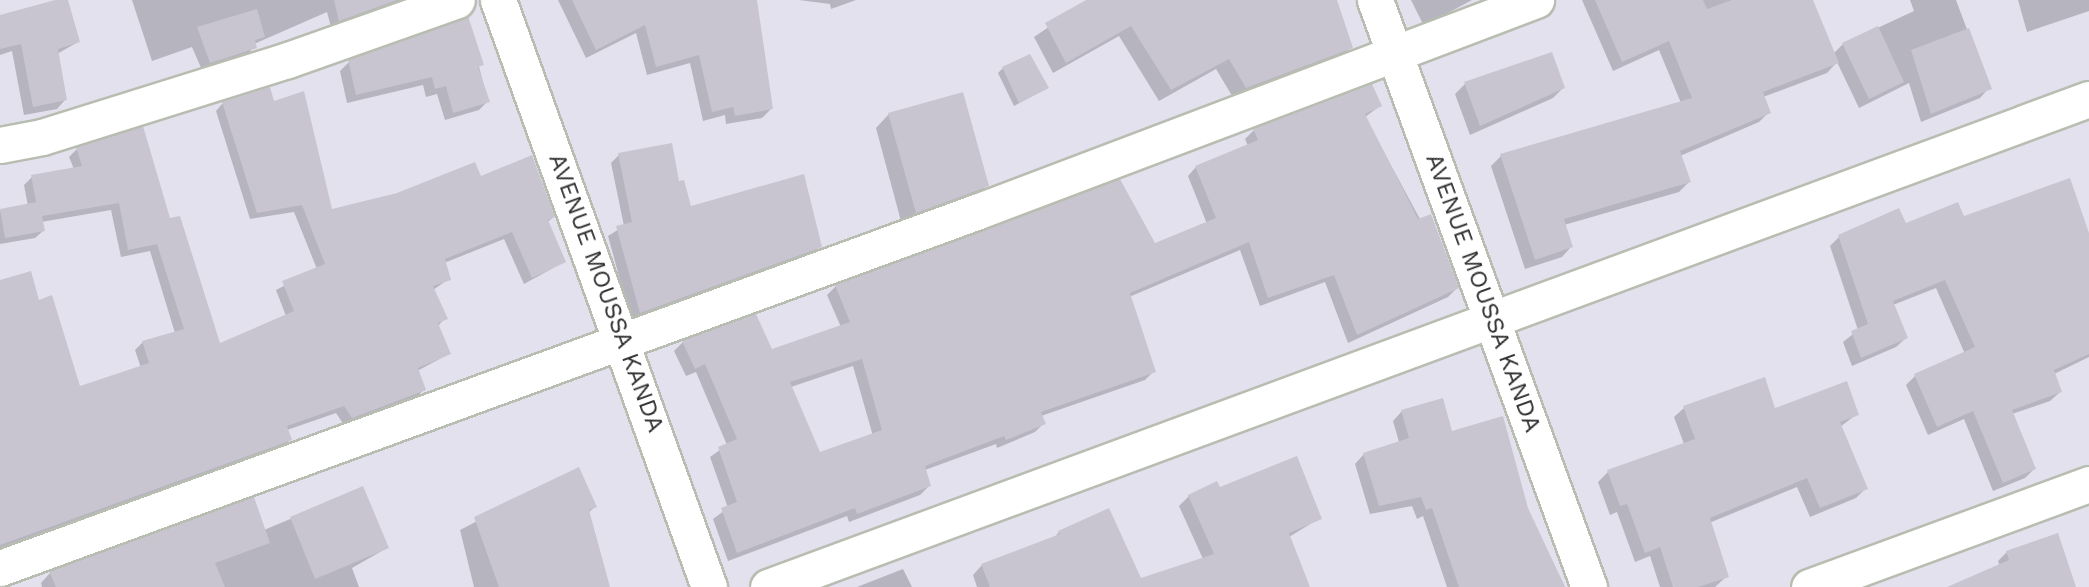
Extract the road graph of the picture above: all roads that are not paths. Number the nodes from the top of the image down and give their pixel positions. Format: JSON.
{"nodes":[{"id":1,"x":457,"y":0,"type":"edge"},
{"id":2,"x":498,"y":0,"type":"edge"},
{"id":3,"x":1375,"y":0,"type":"edge"},
{"id":4,"x":1536,"y":0,"type":"edge"},
{"id":5,"x":1394,"y":53,"type":"junction"},
{"id":6,"x":2089,"y":99,"type":"edge"},
{"id":7,"x":0,"y":145,"type":"edge"},
{"id":8,"x":1494,"y":320,"type":"junction"},
{"id":9,"x":623,"y":338,"type":"junction"},
{"id":10,"x":2089,"y":484,"type":"edge"},
{"id":11,"x":0,"y":568,"type":"edge"},
{"id":12,"x":709,"y":587,"type":"edge"},
{"id":13,"x":768,"y":587,"type":"edge"},
{"id":14,"x":1589,"y":587,"type":"edge"},
{"id":15,"x":1809,"y":587,"type":"edge"}],
"edges":[{"from":1,"to":7,"type":"street"},
{"from":2,"to":9,"type":"street","name":"AVENUE MOUSSA KANDA"},
{"from":3,"to":5,"type":"street","name":"AVENUE MOUSSA KANDA"},
{"from":4,"to":5,"type":"street"},
{"from":5,"to":8,"type":"street","name":"AVENUE MOUSSA KANDA"},
{"from":5,"to":9,"type":"street"},
{"from":6,"to":8,"type":"street"},
{"from":8,"to":13,"type":"street"},
{"from":8,"to":14,"type":"street","name":"AVENUE MOUSSA KANDA"},
{"from":9,"to":11,"type":"street"},
{"from":9,"to":12,"type":"street","name":"AVENUE MOUSSA KANDA"},
{"from":10,"to":15,"type":"street"}]}
